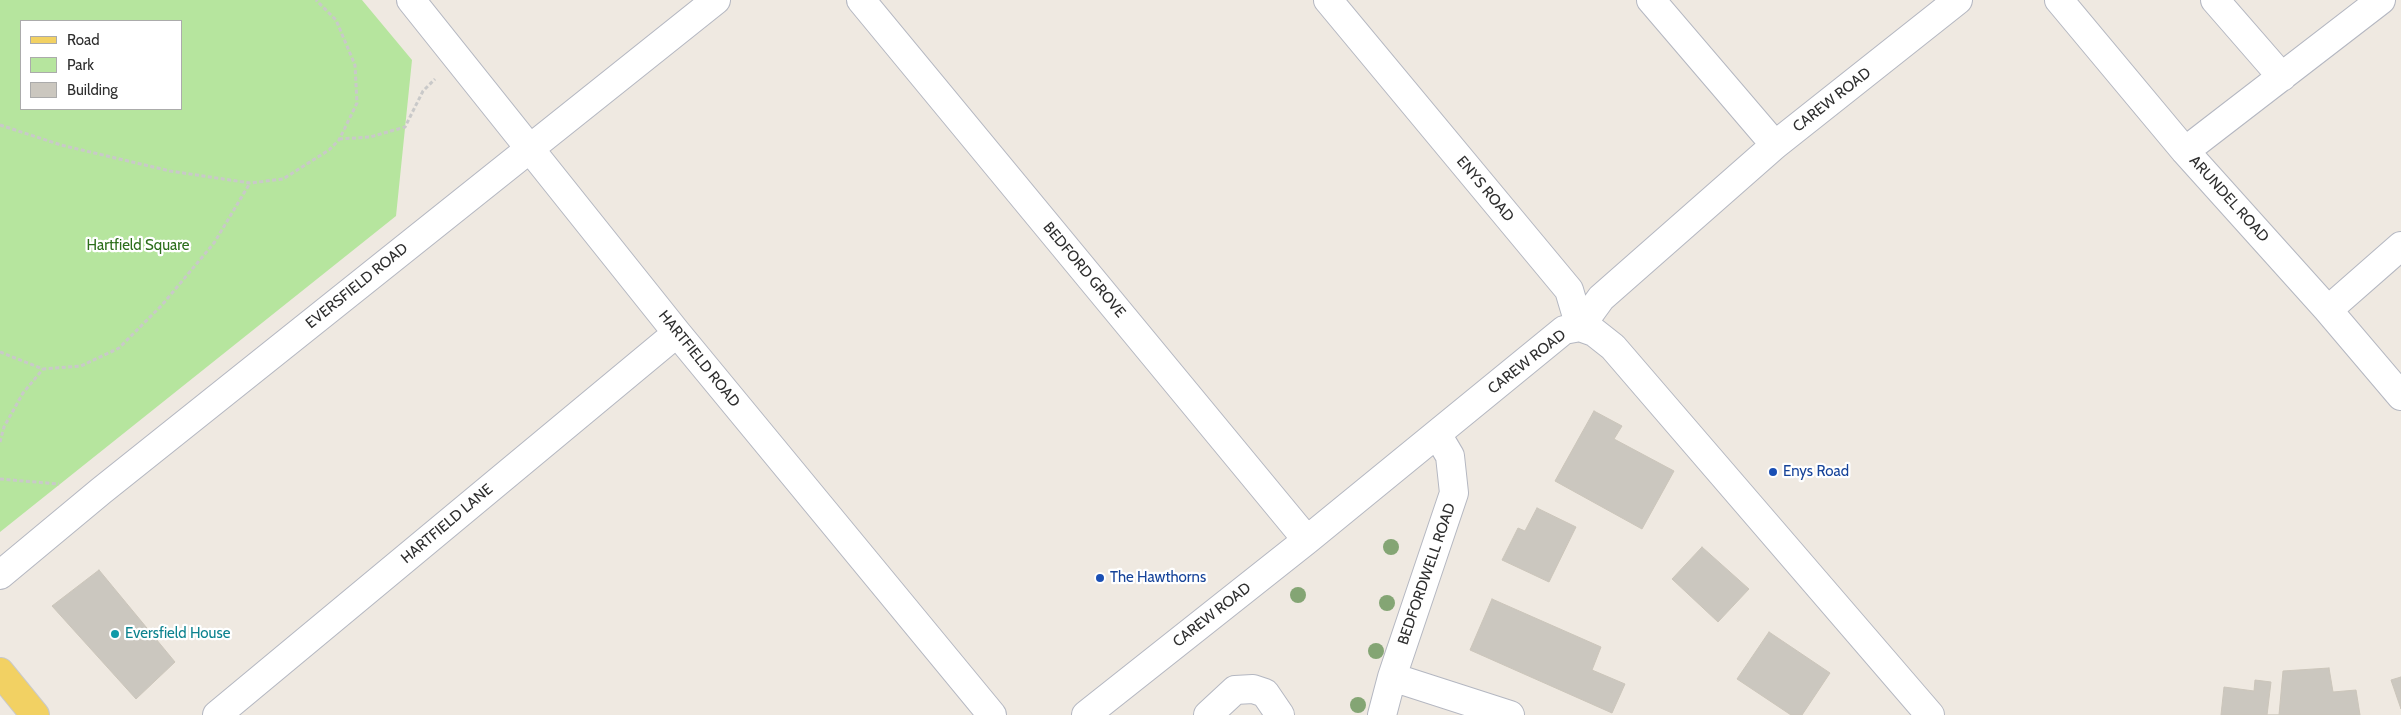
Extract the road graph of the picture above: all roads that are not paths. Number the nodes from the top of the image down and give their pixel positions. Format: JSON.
{"nodes":[{"id":1,"x":412,"y":0,"type":"edge"},
{"id":2,"x":716,"y":0,"type":"edge"},
{"id":3,"x":861,"y":0,"type":"edge"},
{"id":4,"x":1328,"y":0,"type":"edge"},
{"id":5,"x":1651,"y":0,"type":"edge"},
{"id":6,"x":1958,"y":0,"type":"edge"},
{"id":7,"x":2059,"y":0,"type":"edge"},
{"id":8,"x":2215,"y":0,"type":"edge"},
{"id":9,"x":2381,"y":0,"type":"edge"},
{"id":10,"x":2282,"y":77,"type":"junction"},
{"id":11,"x":1775,"y":145,"type":"junction"},
{"id":12,"x":530,"y":148,"type":"junction"},
{"id":13,"x":2185,"y":151,"type":"junction"},
{"id":14,"x":2401,"y":246,"type":"edge"},
{"id":15,"x":2328,"y":310,"type":"junction"},
{"id":16,"x":1580,"y":328,"type":"junction"},
{"id":17,"x":677,"y":333,"type":"junction"},
{"id":18,"x":2401,"y":396,"type":"edge"},
{"id":19,"x":1438,"y":434,"type":"junction"},
{"id":20,"x":1307,"y":540,"type":"junction"},
{"id":21,"x":0,"y":575,"type":"edge"},
{"id":22,"x":0,"y":672,"type":"edge"},
{"id":23,"x":1392,"y":677,"type":"junction"},
{"id":24,"x":35,"y":715,"type":"edge"},
{"id":25,"x":217,"y":715,"type":"edge"},
{"id":26,"x":992,"y":715,"type":"edge"},
{"id":27,"x":1086,"y":715,"type":"edge"},
{"id":28,"x":1208,"y":715,"type":"edge"},
{"id":29,"x":1280,"y":715,"type":"edge"},
{"id":30,"x":1382,"y":715,"type":"edge"},
{"id":31,"x":1510,"y":715,"type":"edge"},
{"id":32,"x":1930,"y":715,"type":"edge"}],
"edges":[{"from":1,"to":12,"type":"street","name":"HARTFIELD ROAD"},
{"from":2,"to":12,"type":"street","name":"EVERSFIELD ROAD"},
{"from":3,"to":20,"type":"street","name":"BEDFORD GROVE"},
{"from":4,"to":16,"type":"street","name":"ENYS ROAD"},
{"from":5,"to":11,"type":"street"},
{"from":6,"to":11,"type":"street","name":"CAREW ROAD"},
{"from":7,"to":13,"type":"street","name":"ARUNDEL ROAD"},
{"from":8,"to":10,"type":"street"},
{"from":9,"to":10,"type":"street"},
{"from":10,"to":13,"type":"street"},
{"from":11,"to":16,"type":"street","name":"CAREW ROAD"},
{"from":12,"to":17,"type":"street","name":"HARTFIELD ROAD"},
{"from":12,"to":21,"type":"street","name":"EVERSFIELD ROAD"},
{"from":13,"to":15,"type":"street","name":"ARUNDEL ROAD"},
{"from":14,"to":15,"type":"street"},
{"from":15,"to":18,"type":"street","name":"ARUNDEL ROAD"},
{"from":16,"to":19,"type":"street","name":"CAREW ROAD"},
{"from":16,"to":32,"type":"street"},
{"from":17,"to":25,"type":"street","name":"HARTFIELD LANE"},
{"from":17,"to":26,"type":"street","name":"HARTFIELD ROAD"},
{"from":19,"to":20,"type":"street","name":"CAREW ROAD"},
{"from":19,"to":23,"type":"street","name":"BEDFORDWELL ROAD"},
{"from":20,"to":27,"type":"street","name":"CAREW ROAD"},
{"from":22,"to":24,"type":"main road"},
{"from":23,"to":30,"type":"street","name":"BEDFORDWELL ROAD"},
{"from":23,"to":31,"type":"street"},
{"from":28,"to":29,"type":"street"}]}
